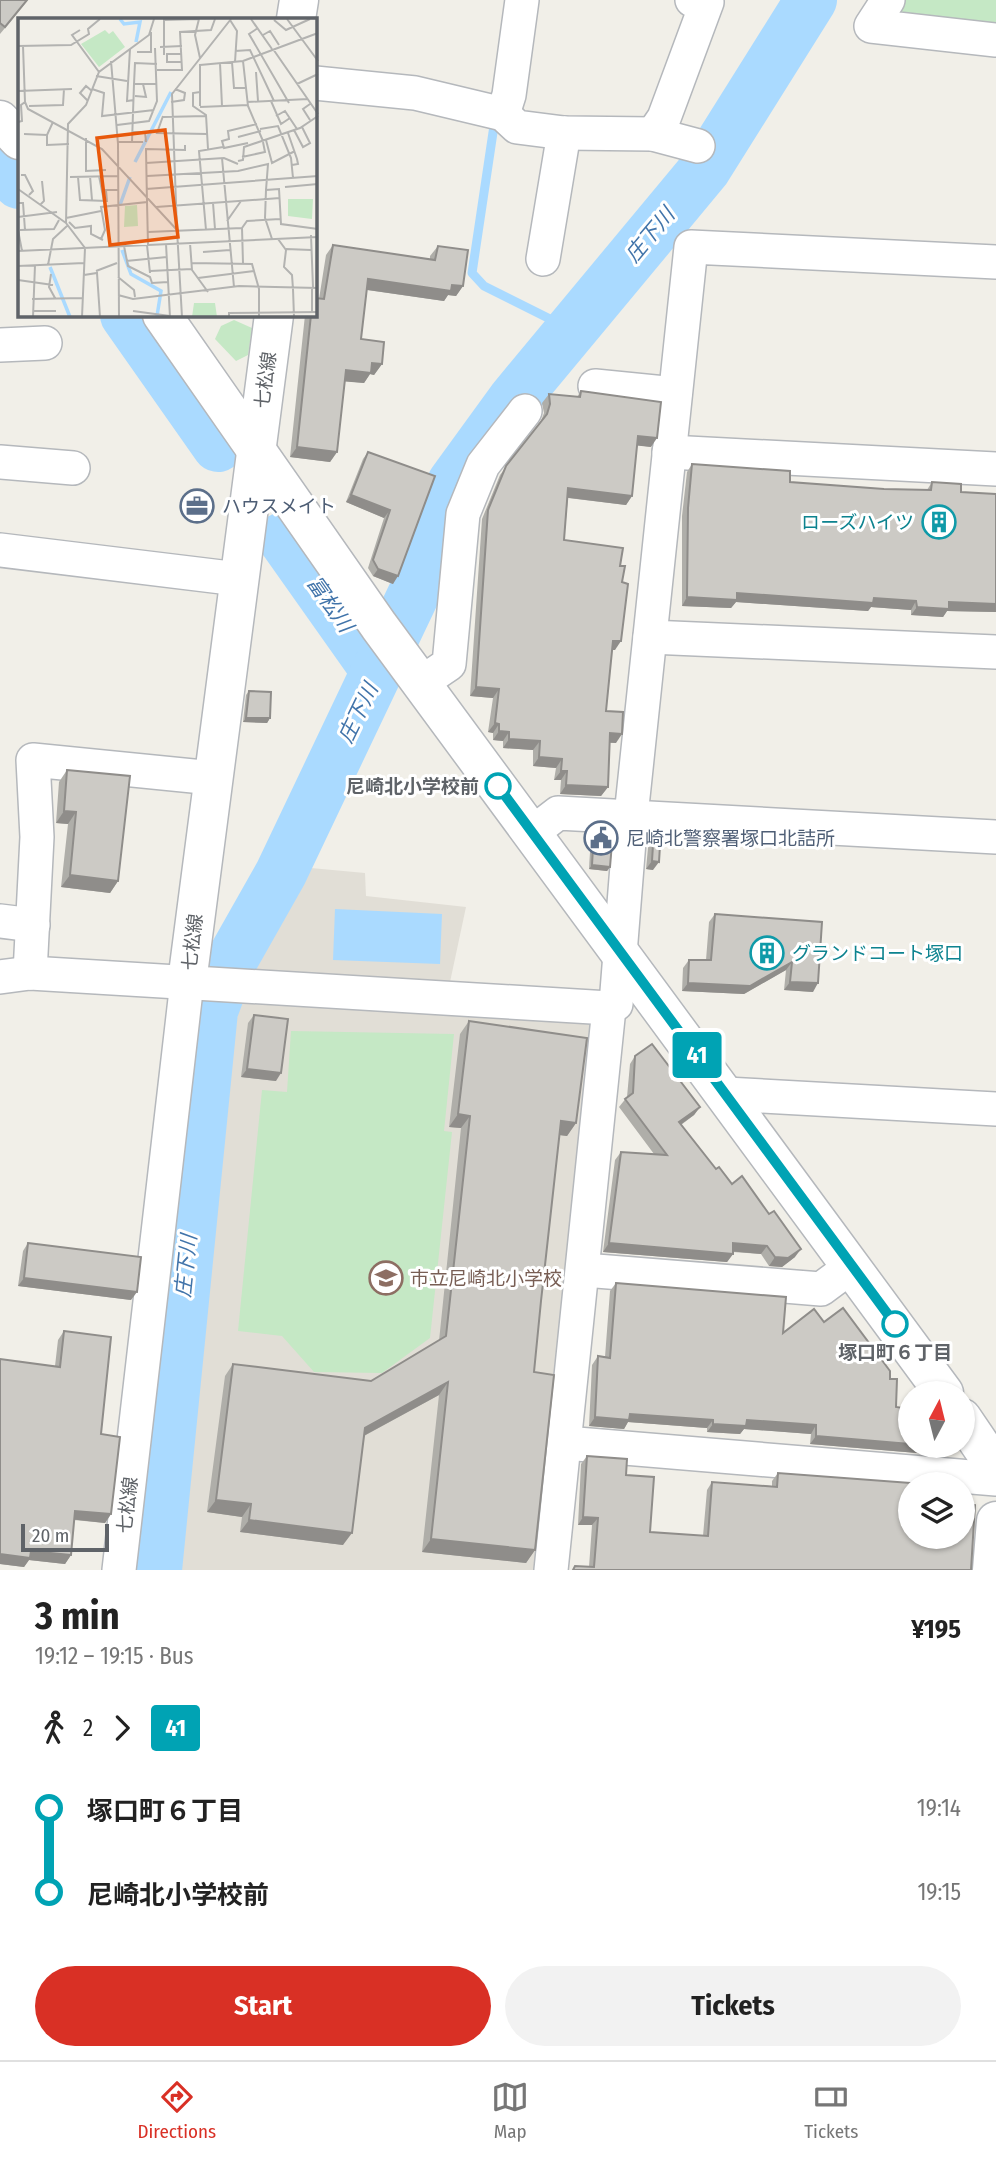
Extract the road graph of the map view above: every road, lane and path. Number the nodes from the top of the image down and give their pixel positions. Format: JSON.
{"nodes":[{"id":1,"x":299,"y":0,"type":"edge"},
{"id":2,"x":522,"y":0,"type":"edge"},
{"id":3,"x":692,"y":0,"type":"edge"},
{"id":4,"x":888,"y":0,"type":"edge"},
{"id":5,"x":296,"y":18,"type":"edge"},
{"id":6,"x":996,"y":40,"type":"edge"},
{"id":7,"x":317,"y":83,"type":"edge"},
{"id":8,"x":497,"y":112,"type":"junction"},
{"id":9,"x":0,"y":120,"type":"edge"},
{"id":10,"x":564,"y":132,"type":"junction"},
{"id":11,"x":653,"y":134,"type":"junction"},
{"id":12,"x":18,"y":139,"type":"edge"},
{"id":13,"x":698,"y":146,"type":"dead end"},
{"id":14,"x":543,"y":259,"type":"dead end"},
{"id":15,"x":996,"y":262,"type":"edge"},
{"id":16,"x":163,"y":317,"type":"edge"},
{"id":17,"x":274,"y":317,"type":"edge"},
{"id":18,"x":44,"y":343,"type":"dead end"},
{"id":19,"x":0,"y":345,"type":"edge"},
{"id":20,"x":595,"y":386,"type":"dead end"},
{"id":21,"x":675,"y":394,"type":"junction"},
{"id":22,"x":525,"y":411,"type":"dead end"},
{"id":23,"x":255,"y":448,"type":"junction"},
{"id":24,"x":669,"y":452,"type":"junction"},
{"id":25,"x":0,"y":462,"type":"edge"},
{"id":26,"x":73,"y":467,"type":"dead end"},
{"id":27,"x":996,"y":469,"type":"edge"},
{"id":28,"x":0,"y":550,"type":"edge"},
{"id":29,"x":239,"y":579,"type":"junction"},
{"id":30,"x":650,"y":637,"type":"junction"},
{"id":31,"x":996,"y":652,"type":"edge"},
{"id":32,"x":417,"y":677,"type":"junction"},
{"id":33,"x":213,"y":778,"type":"junction"},
{"id":34,"x":631,"y":816,"type":"junction"},
{"id":35,"x":532,"y":833,"type":"junction"},
{"id":36,"x":996,"y":837,"type":"edge"},
{"id":37,"x":0,"y":920,"type":"edge"},
{"id":38,"x":33,"y":925,"type":"junction"},
{"id":39,"x":15,"y":975,"type":"edge"},
{"id":40,"x":197,"y":983,"type":"junction"},
{"id":41,"x":615,"y":986,"type":"junction"},
{"id":42,"x":726,"y":1094,"type":"junction"},
{"id":43,"x":996,"y":1109,"type":"edge"},
{"id":44,"x":584,"y":1270,"type":"junction"},
{"id":45,"x":837,"y":1277,"type":"junction"},
{"id":46,"x":933,"y":1381,"type":"edge"},
{"id":47,"x":975,"y":1437,"type":"edge"},
{"id":48,"x":565,"y":1443,"type":"junction"},
{"id":49,"x":996,"y":1468,"type":"edge"},
{"id":50,"x":996,"y":1521,"type":"edge"},
{"id":51,"x":119,"y":1570,"type":"edge"},
{"id":52,"x":551,"y":1570,"type":"edge"},
{"id":53,"x":992,"y":1570,"type":"edge"}],
"edges":[{"from":1,"to":5,"type":"street"},
{"from":2,"to":8,"type":"street"},
{"from":3,"to":11,"type":"street"},
{"from":4,"to":6,"type":"street"},
{"from":7,"to":8,"type":"street"},
{"from":8,"to":10,"type":"street"},
{"from":9,"to":12,"type":"street"},
{"from":10,"to":11,"type":"street"},
{"from":10,"to":14,"type":"street"},
{"from":11,"to":13,"type":"street"},
{"from":15,"to":21,"type":"street"},
{"from":16,"to":23,"type":"street"},
{"from":17,"to":23,"type":"street","name":"七松線"},
{"from":18,"to":19,"type":"street"},
{"from":20,"to":21,"type":"street"},
{"from":21,"to":24,"type":"street"},
{"from":22,"to":32,"type":"street"},
{"from":23,"to":29,"type":"street","name":"七松線"},
{"from":23,"to":32,"type":"street"},
{"from":24,"to":27,"type":"street"},
{"from":24,"to":30,"type":"street"},
{"from":25,"to":26,"type":"street"},
{"from":28,"to":29,"type":"street"},
{"from":29,"to":33,"type":"street","name":"七松線"},
{"from":30,"to":31,"type":"street"},
{"from":30,"to":34,"type":"street"},
{"from":32,"to":35,"type":"street"},
{"from":33,"to":38,"type":"street"},
{"from":33,"to":40,"type":"street","name":"七松線"},
{"from":34,"to":35,"type":"street"},
{"from":34,"to":36,"type":"street"},
{"from":34,"to":41,"type":"street"},
{"from":35,"to":41,"type":"street"},
{"from":37,"to":38,"type":"street"},
{"from":38,"to":39,"type":"street"},
{"from":39,"to":40,"type":"street"},
{"from":40,"to":41,"type":"street"},
{"from":40,"to":51,"type":"street","name":"七松線"},
{"from":41,"to":42,"type":"street"},
{"from":41,"to":44,"type":"street"},
{"from":42,"to":43,"type":"street"},
{"from":42,"to":45,"type":"street"},
{"from":44,"to":45,"type":"street"},
{"from":44,"to":48,"type":"street"},
{"from":45,"to":46,"type":"street"},
{"from":47,"to":49,"type":"street"},
{"from":48,"to":49,"type":"street"},
{"from":48,"to":52,"type":"street"},
{"from":50,"to":53,"type":"street"}]}
